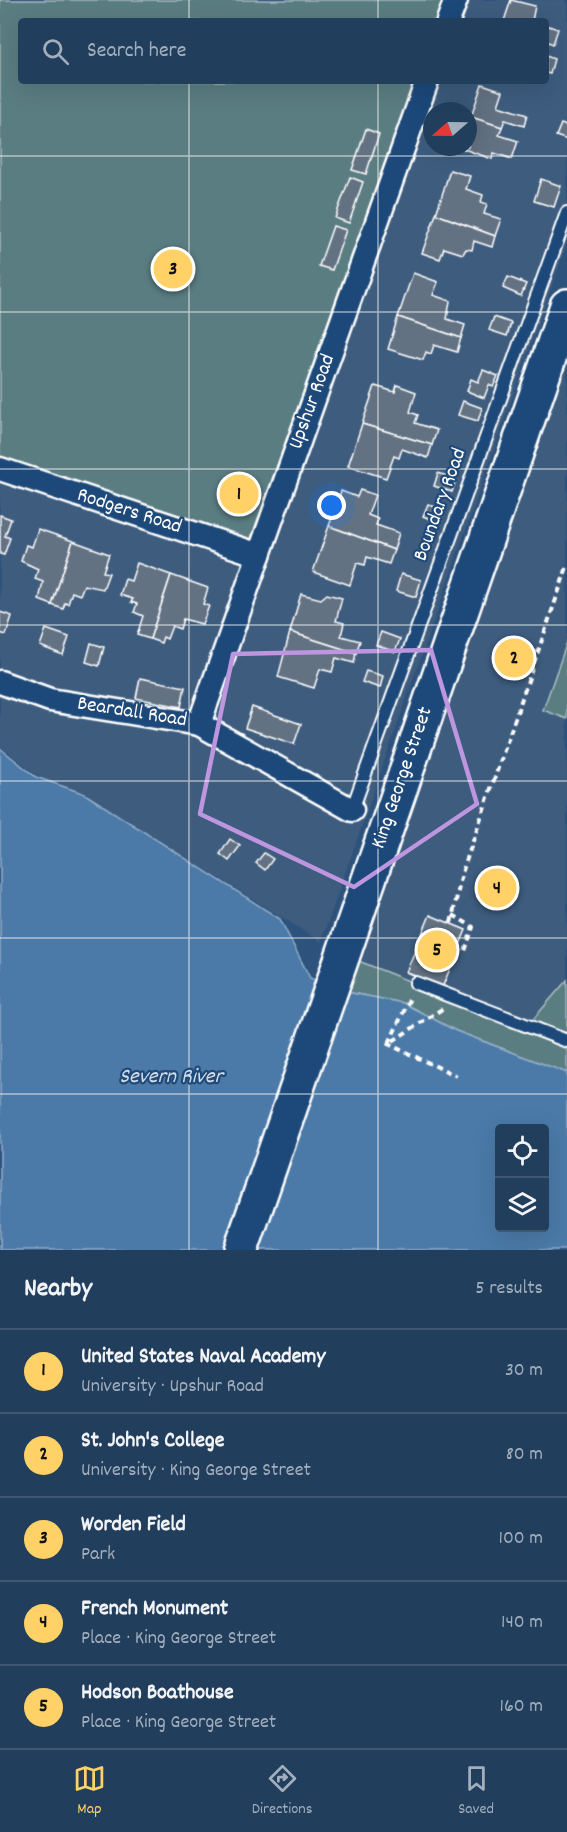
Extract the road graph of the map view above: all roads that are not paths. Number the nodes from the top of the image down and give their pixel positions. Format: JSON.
{"nodes":[{"id":1,"x":456,"y":0,"type":"edge"},
{"id":2,"x":449,"y":18,"type":"edge"},
{"id":3,"x":426,"y":84,"type":"edge"},
{"id":4,"x":567,"y":213,"type":"edge"},
{"id":5,"x":567,"y":306,"type":"edge"},
{"id":6,"x":0,"y":469,"type":"edge"},
{"id":7,"x":259,"y":555,"type":"junction"},
{"id":8,"x":0,"y":682,"type":"edge"},
{"id":9,"x":199,"y":724,"type":"junction"},
{"id":10,"x":352,"y":810,"type":"joint"},
{"id":11,"x":416,"y":983,"type":"road end"},
{"id":12,"x":567,"y":1041,"type":"edge"},
{"id":13,"x":240,"y":1250,"type":"edge"}],
"edges":[{"from":1,"to":2,"type":"street"},
{"from":3,"to":7,"type":"street","name":"Upshur Road"},
{"from":4,"to":10,"type":"lane","name":"Boundary Road"},
{"from":5,"to":13,"type":"main road","name":"King George Street"},
{"from":6,"to":7,"type":"street","name":"Rodgers Road"},
{"from":7,"to":9,"type":"street","name":"Upshur Road"},
{"from":8,"to":9,"type":"street","name":"Beardall Road"},
{"from":9,"to":10,"type":"street","name":"Beardall Road"},
{"from":11,"to":12,"type":"lane"}]}
